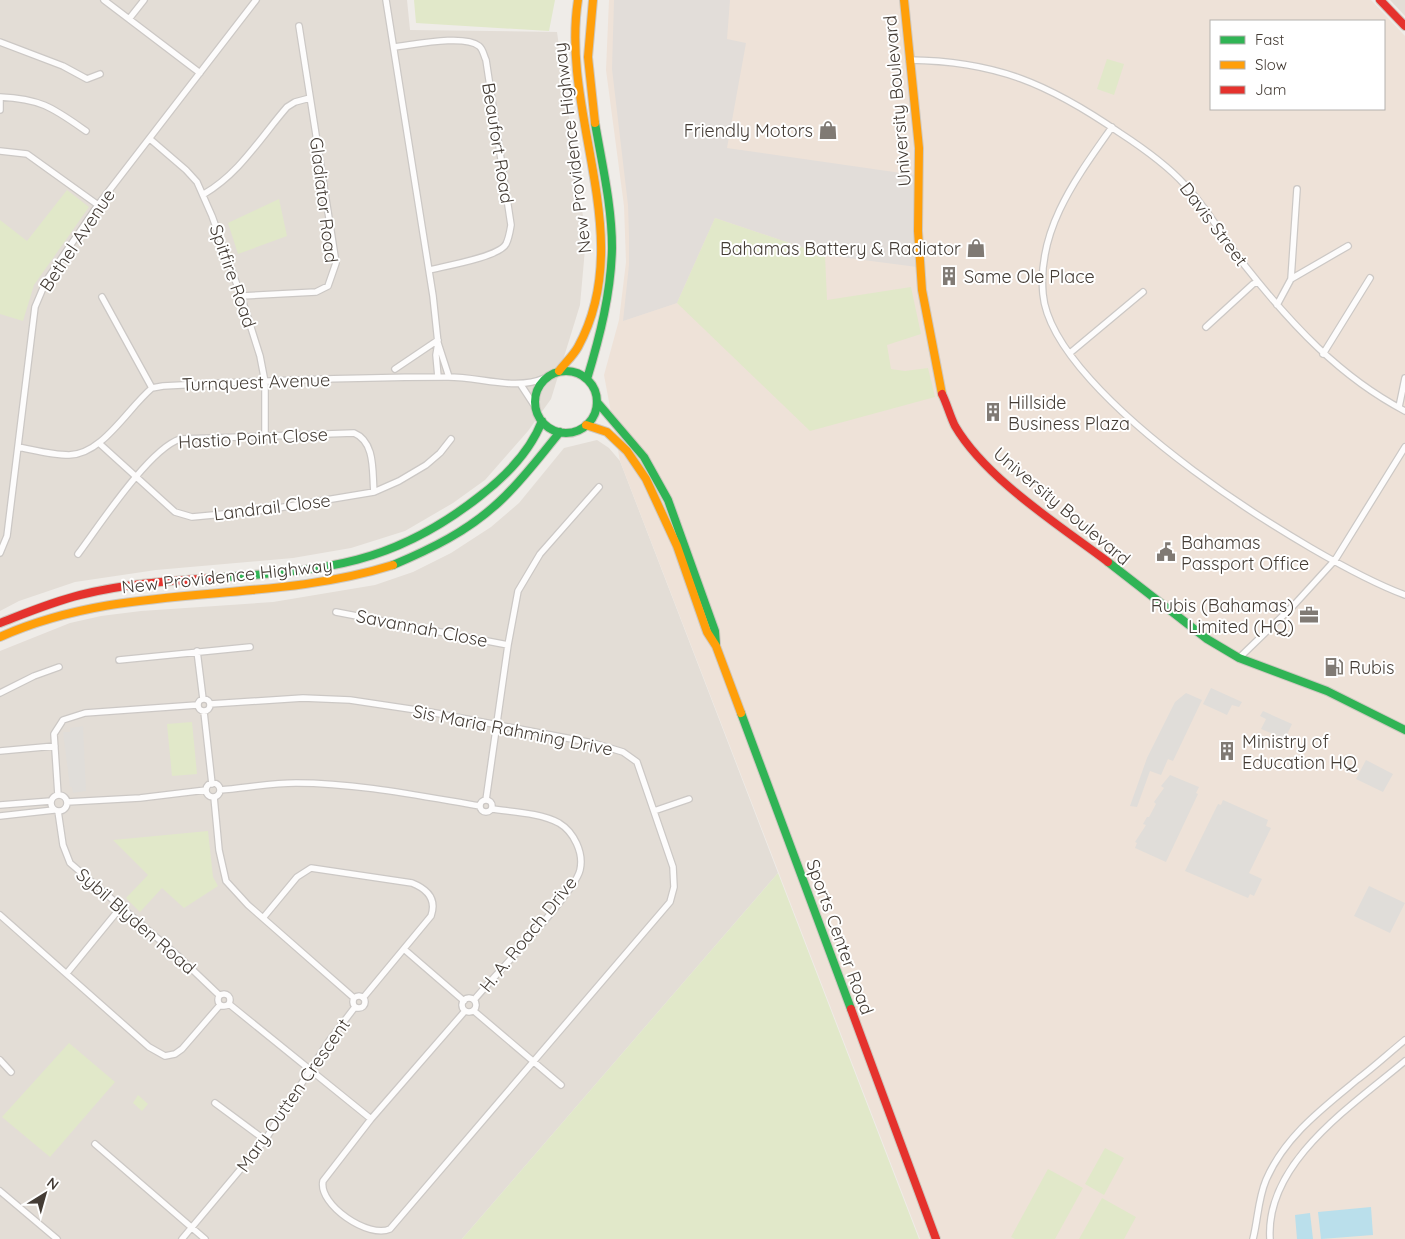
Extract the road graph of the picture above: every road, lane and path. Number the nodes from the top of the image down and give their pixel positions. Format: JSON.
{"nodes":[{"id":1,"x":104,"y":0,"type":"edge"},
{"id":2,"x":144,"y":0,"type":"edge"},
{"id":3,"x":256,"y":0,"type":"edge"},
{"id":4,"x":386,"y":0,"type":"edge"},
{"id":5,"x":578,"y":0,"type":"edge"},
{"id":6,"x":593,"y":0,"type":"edge"},
{"id":7,"x":904,"y":0,"type":"edge"},
{"id":8,"x":1380,"y":0,"type":"edge"},
{"id":9,"x":129,"y":19,"type":"junction"},
{"id":10,"x":299,"y":26,"type":"dead end"},
{"id":11,"x":1405,"y":26,"type":"edge"},
{"id":12,"x":0,"y":42,"type":"edge"},
{"id":13,"x":394,"y":47,"type":"junction"},
{"id":14,"x":909,"y":60,"type":"junction"},
{"id":15,"x":100,"y":74,"type":"dead end"},
{"id":16,"x":200,"y":74,"type":"junction"},
{"id":17,"x":0,"y":97,"type":"edge"},
{"id":18,"x":310,"y":98,"type":"junction"},
{"id":19,"x":0,"y":110,"type":"edge"},
{"id":20,"x":1112,"y":127,"type":"junction"},
{"id":21,"x":86,"y":131,"type":"dead end"},
{"id":22,"x":150,"y":139,"type":"junction"},
{"id":23,"x":0,"y":151,"type":"edge"},
{"id":24,"x":1297,"y":189,"type":"dead end"},
{"id":25,"x":204,"y":194,"type":"junction"},
{"id":26,"x":98,"y":205,"type":"junction"},
{"id":27,"x":1348,"y":246,"type":"dead end"},
{"id":28,"x":429,"y":270,"type":"junction"},
{"id":29,"x":1291,"y":278,"type":"junction"},
{"id":30,"x":1370,"y":278,"type":"dead end"},
{"id":31,"x":1258,"y":282,"type":"junction"},
{"id":32,"x":1143,"y":292,"type":"dead end"},
{"id":33,"x":102,"y":296,"type":"dead end"},
{"id":34,"x":241,"y":296,"type":"junction"},
{"id":35,"x":1277,"y":305,"type":"junction"},
{"id":36,"x":1206,"y":327,"type":"dead end"},
{"id":37,"x":438,"y":342,"type":"junction"},
{"id":38,"x":1070,"y":354,"type":"junction"},
{"id":39,"x":1323,"y":354,"type":"junction"},
{"id":40,"x":394,"y":369,"type":"dead end"},
{"id":41,"x":559,"y":371,"type":"junction"},
{"id":42,"x":438,"y":377,"type":"junction"},
{"id":43,"x":448,"y":377,"type":"junction"},
{"id":44,"x":546,"y":378,"type":"junction"},
{"id":45,"x":1405,"y":378,"type":"edge"},
{"id":46,"x":587,"y":379,"type":"junction"},
{"id":47,"x":265,"y":382,"type":"junction"},
{"id":48,"x":521,"y":385,"type":"junction"},
{"id":49,"x":152,"y":388,"type":"junction"},
{"id":50,"x":597,"y":402,"type":"junction"},
{"id":51,"x":536,"y":408,"type":"junction"},
{"id":52,"x":1399,"y":408,"type":"junction"},
{"id":53,"x":1405,"y":411,"type":"edge"},
{"id":54,"x":542,"y":421,"type":"junction"},
{"id":55,"x":586,"y":425,"type":"junction"},
{"id":56,"x":560,"y":432,"type":"junction"},
{"id":57,"x":265,"y":436,"type":"junction"},
{"id":58,"x":451,"y":439,"type":"dead end"},
{"id":59,"x":100,"y":444,"type":"junction"},
{"id":60,"x":1405,"y":446,"type":"edge"},
{"id":61,"x":18,"y":447,"type":"junction"},
{"id":62,"x":138,"y":476,"type":"junction"},
{"id":63,"x":599,"y":487,"type":"dead end"},
{"id":64,"x":374,"y":492,"type":"junction"},
{"id":65,"x":0,"y":553,"type":"edge"},
{"id":66,"x":78,"y":554,"type":"dead end"},
{"id":67,"x":1335,"y":560,"type":"junction"},
{"id":68,"x":1405,"y":595,"type":"edge"},
{"id":69,"x":336,"y":612,"type":"dead end"},
{"id":70,"x":0,"y":623,"type":"edge"},
{"id":71,"x":0,"y":637,"type":"edge"},
{"id":72,"x":508,"y":645,"type":"junction"},
{"id":73,"x":716,"y":646,"type":"junction"},
{"id":74,"x":250,"y":647,"type":"dead end"},
{"id":75,"x":197,"y":651,"type":"junction"},
{"id":76,"x":1239,"y":658,"type":"junction"},
{"id":77,"x":119,"y":660,"type":"dead end"},
{"id":78,"x":59,"y":667,"type":"dead end"},
{"id":79,"x":0,"y":693,"type":"edge"},
{"id":80,"x":203,"y":699,"type":"junction"},
{"id":81,"x":210,"y":704,"type":"junction"},
{"id":82,"x":197,"y":705,"type":"junction"},
{"id":83,"x":204,"y":712,"type":"junction"},
{"id":84,"x":497,"y":726,"type":"junction"},
{"id":85,"x":1405,"y":730,"type":"edge"},
{"id":86,"x":54,"y":746,"type":"junction"},
{"id":87,"x":0,"y":751,"type":"edge"},
{"id":88,"x":212,"y":784,"type":"junction"},
{"id":89,"x":206,"y":790,"type":"junction"},
{"id":90,"x":220,"y":790,"type":"junction"},
{"id":91,"x":58,"y":795,"type":"junction"},
{"id":92,"x":214,"y":797,"type":"junction"},
{"id":93,"x":689,"y":799,"type":"dead end"},
{"id":94,"x":51,"y":800,"type":"junction"},
{"id":95,"x":486,"y":800,"type":"junction"},
{"id":96,"x":67,"y":802,"type":"junction"},
{"id":97,"x":0,"y":805,"type":"edge"},
{"id":98,"x":480,"y":806,"type":"junction"},
{"id":99,"x":492,"y":809,"type":"junction"},
{"id":100,"x":56,"y":810,"type":"junction"},
{"id":101,"x":654,"y":811,"type":"junction"},
{"id":102,"x":0,"y":816,"type":"edge"},
{"id":103,"x":121,"y":908,"type":"junction"},
{"id":104,"x":0,"y":915,"type":"edge"},
{"id":105,"x":263,"y":918,"type":"junction"},
{"id":106,"x":405,"y":950,"type":"junction"},
{"id":107,"x":67,"y":973,"type":"junction"},
{"id":108,"x":219,"y":995,"type":"junction"},
{"id":109,"x":354,"y":998,"type":"junction"},
{"id":110,"x":363,"y":998,"type":"junction"},
{"id":111,"x":474,"y":1000,"type":"junction"},
{"id":112,"x":464,"y":1001,"type":"junction"},
{"id":113,"x":229,"y":1004,"type":"junction"},
{"id":114,"x":220,"y":1005,"type":"junction"},
{"id":115,"x":355,"y":1007,"type":"junction"},
{"id":116,"x":465,"y":1011,"type":"junction"},
{"id":117,"x":474,"y":1011,"type":"junction"},
{"id":118,"x":1405,"y":1040,"type":"edge"},
{"id":119,"x":0,"y":1060,"type":"edge"},
{"id":120,"x":1405,"y":1061,"type":"edge"},
{"id":121,"x":533,"y":1062,"type":"junction"},
{"id":122,"x":311,"y":1071,"type":"junction"},
{"id":123,"x":11,"y":1072,"type":"dead end"},
{"id":124,"x":561,"y":1085,"type":"dead end"},
{"id":125,"x":215,"y":1103,"type":"dead end"},
{"id":126,"x":371,"y":1119,"type":"junction"},
{"id":127,"x":265,"y":1140,"type":"junction"},
{"id":128,"x":95,"y":1144,"type":"dead end"},
{"id":129,"x":0,"y":1191,"type":"edge"},
{"id":130,"x":192,"y":1227,"type":"junction"},
{"id":131,"x":57,"y":1239,"type":"edge"},
{"id":132,"x":182,"y":1239,"type":"edge"},
{"id":133,"x":205,"y":1239,"type":"edge"},
{"id":134,"x":936,"y":1239,"type":"edge"},
{"id":135,"x":1253,"y":1239,"type":"edge"},
{"id":136,"x":1270,"y":1239,"type":"edge"}],
"edges":[{"from":1,"to":9,"type":"street"},
{"from":2,"to":9,"type":"street"},
{"from":3,"to":16,"type":"street","name":"Bethel Avenue"},
{"from":4,"to":13,"type":"street"},
{"from":5,"to":41,"type":"main road","name":"New Providence Highway"},
{"from":6,"to":46,"type":"main road","name":"New Providence Highway"},
{"from":7,"to":14,"type":"main road","name":"University Boulevard"},
{"from":8,"to":11,"type":"main road"},
{"from":9,"to":16,"type":"street"},
{"from":10,"to":18,"type":"street","name":"Gladiator Road"},
{"from":12,"to":15,"type":"street"},
{"from":13,"to":28,"type":"street"},
{"from":13,"to":28,"type":"street","name":"Beaufort Road"},
{"from":14,"to":20,"type":"street","name":"Davis Street"},
{"from":14,"to":76,"type":"main road","name":"University Boulevard"},
{"from":16,"to":22,"type":"street","name":"Bethel Avenue"},
{"from":17,"to":19,"type":"street"},
{"from":17,"to":21,"type":"street"},
{"from":18,"to":25,"type":"street"},
{"from":18,"to":34,"type":"street","name":"Gladiator Road"},
{"from":20,"to":31,"type":"street","name":"Davis Street"},
{"from":20,"to":38,"type":"street"},
{"from":22,"to":25,"type":"street","name":"Spitfire Road"},
{"from":22,"to":26,"type":"street","name":"Bethel Avenue"},
{"from":23,"to":26,"type":"street"},
{"from":24,"to":29,"type":"street"},
{"from":25,"to":34,"type":"street","name":"Spitfire Road"},
{"from":26,"to":61,"type":"street","name":"Bethel Avenue"},
{"from":27,"to":29,"type":"street"},
{"from":28,"to":37,"type":"street"},
{"from":29,"to":35,"type":"street"},
{"from":30,"to":39,"type":"street"},
{"from":31,"to":35,"type":"street","name":"Davis Street"},
{"from":31,"to":36,"type":"street"},
{"from":32,"to":38,"type":"street"},
{"from":33,"to":49,"type":"street"},
{"from":34,"to":47,"type":"street","name":"Spitfire Road"},
{"from":35,"to":39,"type":"street","name":"Davis Street"},
{"from":37,"to":40,"type":"street"},
{"from":37,"to":42,"type":"street"},
{"from":37,"to":43,"type":"street"},
{"from":38,"to":67,"type":"street"},
{"from":39,"to":52,"type":"street","name":"Davis Street"},
{"from":41,"to":44,"type":"main road"},
{"from":41,"to":46,"type":"main road"},
{"from":42,"to":43,"type":"street","name":"Turnquest Avenue"},
{"from":42,"to":47,"type":"street","name":"Turnquest Avenue"},
{"from":43,"to":48,"type":"street","name":"Turnquest Avenue"},
{"from":44,"to":48,"type":"street"},
{"from":44,"to":51,"type":"main road"},
{"from":45,"to":52,"type":"street"},
{"from":46,"to":50,"type":"main road"},
{"from":47,"to":49,"type":"street","name":"Turnquest Avenue"},
{"from":47,"to":57,"type":"street","name":"Spitfire Road"},
{"from":48,"to":51,"type":"street"},
{"from":49,"to":59,"type":"street"},
{"from":50,"to":55,"type":"main road"},
{"from":50,"to":73,"type":"main road","name":"Sports Center Road"},
{"from":51,"to":54,"type":"main road"},
{"from":52,"to":53,"type":"street","name":"Davis Street"},
{"from":54,"to":56,"type":"main road"},
{"from":54,"to":70,"type":"main road","name":"New Providence Highway"},
{"from":55,"to":56,"type":"main road"},
{"from":55,"to":73,"type":"main road","name":"Sports Center Road"},
{"from":56,"to":71,"type":"main road","name":"New Providence Highway"},
{"from":57,"to":62,"type":"street","name":"Hastio Point Close"},
{"from":57,"to":64,"type":"street","name":"Hastio Point Close"},
{"from":58,"to":64,"type":"street","name":"Landrail Close"},
{"from":59,"to":61,"type":"street"},
{"from":59,"to":62,"type":"street","name":"Landrail Close"},
{"from":60,"to":67,"type":"street"},
{"from":61,"to":65,"type":"street","name":"Bethel Avenue"},
{"from":62,"to":64,"type":"street","name":"Landrail Close"},
{"from":62,"to":66,"type":"street","name":"Hastio Point Close"},
{"from":63,"to":72,"type":"street"},
{"from":67,"to":68,"type":"street"},
{"from":67,"to":76,"type":"street"},
{"from":69,"to":72,"type":"street","name":"Savannah Close"},
{"from":72,"to":84,"type":"street"},
{"from":73,"to":134,"type":"main road","name":"Sports Center Road"},
{"from":74,"to":75,"type":"street"},
{"from":75,"to":77,"type":"street"},
{"from":75,"to":80,"type":"street"},
{"from":76,"to":85,"type":"main road","name":"University Boulevard"},
{"from":78,"to":79,"type":"street"},
{"from":80,"to":81,"type":"street"},
{"from":80,"to":82,"type":"street"},
{"from":81,"to":83,"type":"street"},
{"from":81,"to":84,"type":"street","name":"Sis Maria Rahming Drive"},
{"from":82,"to":83,"type":"street"},
{"from":82,"to":86,"type":"street"},
{"from":83,"to":88,"type":"street"},
{"from":84,"to":95,"type":"street"},
{"from":84,"to":101,"type":"street","name":"Sis Maria Rahming Drive"},
{"from":86,"to":87,"type":"street"},
{"from":86,"to":91,"type":"street"},
{"from":88,"to":89,"type":"street"},
{"from":88,"to":90,"type":"street"},
{"from":89,"to":92,"type":"street"},
{"from":89,"to":96,"type":"street"},
{"from":90,"to":92,"type":"street"},
{"from":90,"to":98,"type":"street"},
{"from":91,"to":94,"type":"street"},
{"from":91,"to":96,"type":"street"},
{"from":92,"to":105,"type":"street"},
{"from":93,"to":101,"type":"street"},
{"from":94,"to":97,"type":"street"},
{"from":94,"to":100,"type":"street"},
{"from":95,"to":98,"type":"street"},
{"from":95,"to":99,"type":"street"},
{"from":96,"to":100,"type":"street"},
{"from":98,"to":99,"type":"street"},
{"from":99,"to":111,"type":"street","name":"H. A. Roach Drive"},
{"from":100,"to":102,"type":"street"},
{"from":100,"to":103,"type":"street","name":"Sybil Blyden Road"},
{"from":101,"to":121,"type":"street","name":"Sis Maria Rahming Drive"},
{"from":103,"to":107,"type":"street"},
{"from":103,"to":108,"type":"street","name":"Sybil Blyden Road"},
{"from":104,"to":107,"type":"street"},
{"from":105,"to":106,"type":"street"},
{"from":105,"to":109,"type":"street"},
{"from":106,"to":110,"type":"street"},
{"from":106,"to":112,"type":"street"},
{"from":107,"to":114,"type":"street"},
{"from":108,"to":113,"type":"street","name":"Sybil Blyden Road"},
{"from":108,"to":114,"type":"street"},
{"from":109,"to":110,"type":"street"},
{"from":109,"to":115,"type":"street"},
{"from":110,"to":115,"type":"street"},
{"from":111,"to":112,"type":"street"},
{"from":111,"to":117,"type":"street"},
{"from":112,"to":116,"type":"street"},
{"from":113,"to":114,"type":"street"},
{"from":113,"to":122,"type":"street","name":"Sybil Blyden Road"},
{"from":115,"to":122,"type":"street","name":"Mary Outten Crescent"},
{"from":116,"to":117,"type":"street"},
{"from":116,"to":126,"type":"street"},
{"from":117,"to":121,"type":"street"},
{"from":118,"to":135,"type":"street"},
{"from":119,"to":123,"type":"street"},
{"from":120,"to":136,"type":"street"},
{"from":121,"to":124,"type":"street"},
{"from":121,"to":126,"type":"street","name":"Sis Maria Rahming Drive"},
{"from":122,"to":126,"type":"street","name":"Sybil Blyden Road"},
{"from":122,"to":127,"type":"street","name":"Mary Outten Crescent"},
{"from":125,"to":127,"type":"street"},
{"from":127,"to":130,"type":"street","name":"Mary Outten Crescent"},
{"from":128,"to":130,"type":"street"},
{"from":129,"to":131,"type":"street"},
{"from":130,"to":132,"type":"street","name":"Mary Outten Crescent"},
{"from":130,"to":133,"type":"street"}]}
